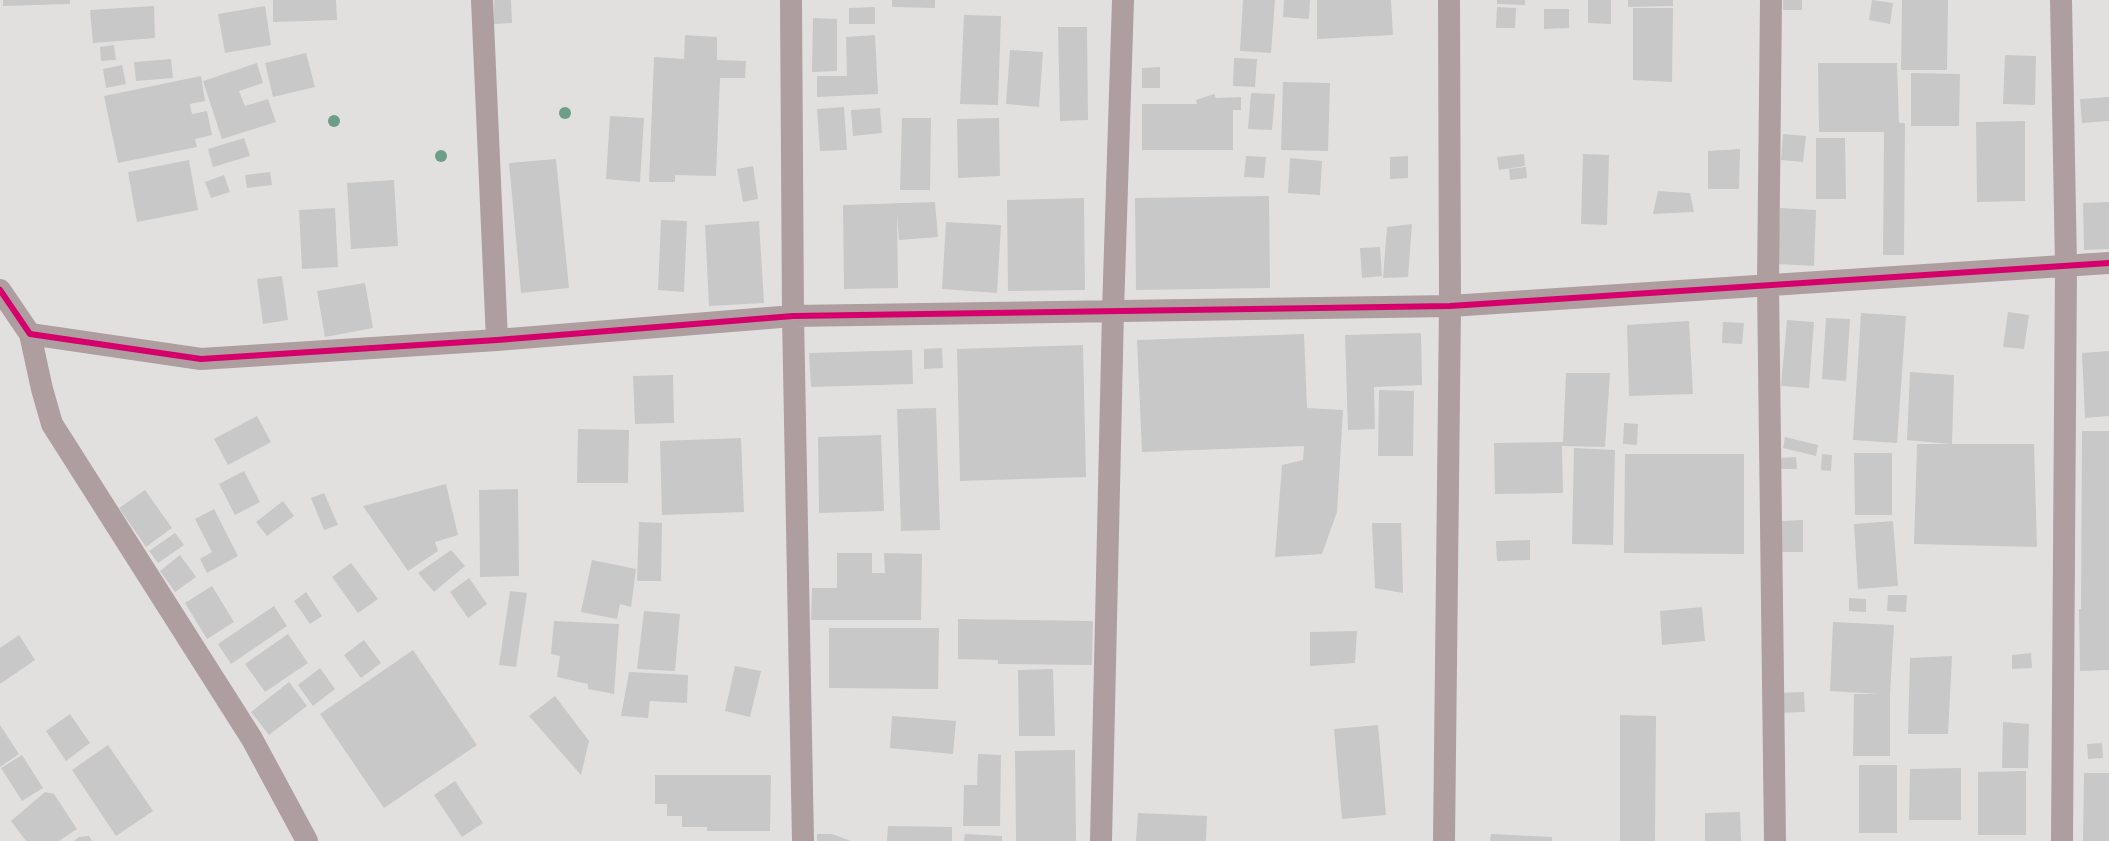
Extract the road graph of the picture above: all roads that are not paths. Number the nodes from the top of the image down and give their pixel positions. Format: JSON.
{"nodes":[{"id":1,"x":482,"y":0,"type":"edge"},
{"id":2,"x":791,"y":0,"type":"edge"},
{"id":3,"x":1123,"y":0,"type":"edge"},
{"id":4,"x":1449,"y":0,"type":"edge"},
{"id":5,"x":1771,"y":0,"type":"edge"},
{"id":6,"x":2061,"y":0,"type":"edge"},
{"id":7,"x":2109,"y":263,"type":"edge"},
{"id":8,"x":2066,"y":265,"type":"junction"},
{"id":9,"x":1768,"y":284,"type":"junction"},
{"id":10,"x":0,"y":290,"type":"edge"},
{"id":11,"x":1450,"y":306,"type":"junction"},
{"id":12,"x":1113,"y":311,"type":"junction"},
{"id":13,"x":793,"y":316,"type":"junction"},
{"id":14,"x":30,"y":334,"type":"junction"},
{"id":15,"x":497,"y":340,"type":"junction"},
{"id":16,"x":307,"y":841,"type":"edge"},
{"id":17,"x":802,"y":841,"type":"edge"},
{"id":18,"x":1101,"y":841,"type":"edge"},
{"id":19,"x":1444,"y":841,"type":"edge"},
{"id":20,"x":1775,"y":841,"type":"edge"},
{"id":21,"x":2062,"y":841,"type":"edge"}],
"edges":[{"from":1,"to":15,"type":"street"},
{"from":2,"to":13,"type":"street"},
{"from":3,"to":12,"type":"street"},
{"from":4,"to":11,"type":"street"},
{"from":5,"to":9,"type":"street"},
{"from":6,"to":8,"type":"street"},
{"from":7,"to":8,"type":"street"},
{"from":8,"to":9,"type":"street"},
{"from":8,"to":21,"type":"street"},
{"from":9,"to":11,"type":"street"},
{"from":9,"to":20,"type":"street"},
{"from":10,"to":14,"type":"street"},
{"from":11,"to":12,"type":"street"},
{"from":11,"to":19,"type":"street"},
{"from":12,"to":13,"type":"street"},
{"from":12,"to":18,"type":"street"},
{"from":13,"to":15,"type":"street"},
{"from":13,"to":17,"type":"street"},
{"from":14,"to":15,"type":"street"},
{"from":14,"to":16,"type":"street"}]}
